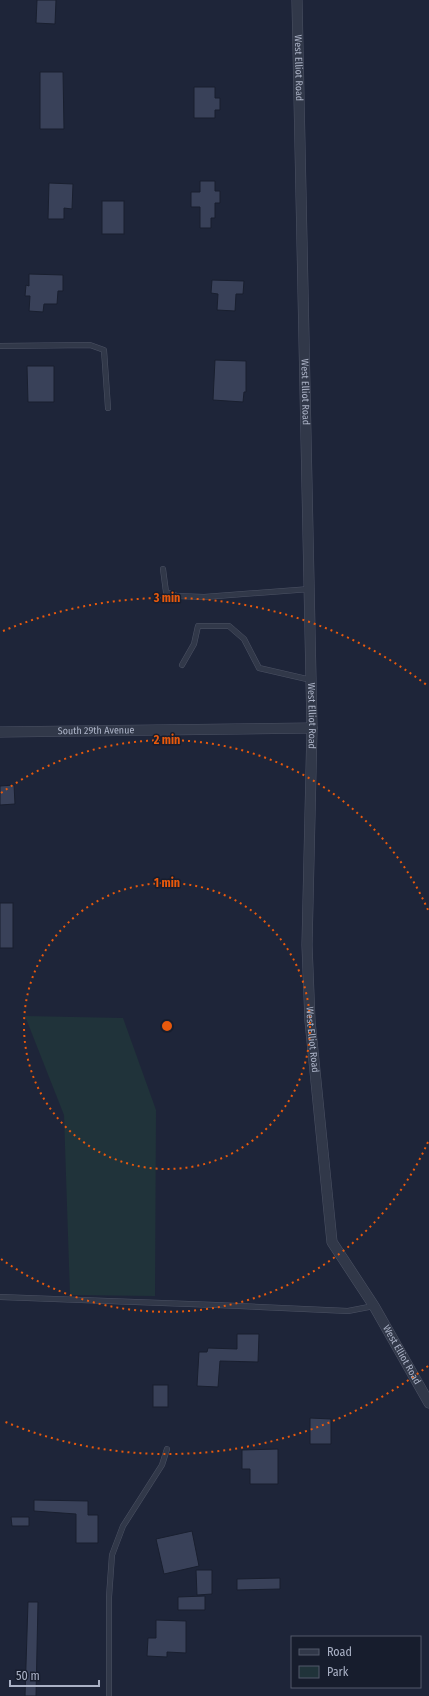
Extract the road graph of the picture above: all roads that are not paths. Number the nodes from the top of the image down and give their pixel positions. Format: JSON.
{"nodes":[{"id":1,"x":297,"y":0,"type":"edge"},
{"id":2,"x":0,"y":346,"type":"edge"},
{"id":3,"x":108,"y":408,"type":"dead end"},
{"id":4,"x":163,"y":569,"type":"dead end"},
{"id":5,"x":310,"y":589,"type":"junction"},
{"id":6,"x":182,"y":665,"type":"dead end"},
{"id":7,"x":311,"y":680,"type":"junction"},
{"id":8,"x":312,"y":728,"type":"junction"},
{"id":9,"x":0,"y":732,"type":"edge"},
{"id":10,"x":0,"y":1297,"type":"edge"},
{"id":11,"x":374,"y":1306,"type":"junction"},
{"id":12,"x":429,"y":1403,"type":"edge"},
{"id":13,"x":167,"y":1449,"type":"dead end"},
{"id":14,"x":109,"y":1696,"type":"edge"}],
"edges":[{"from":1,"to":5,"type":"street","name":"West Elliot Road"},
{"from":2,"to":3,"type":"lane"},
{"from":4,"to":5,"type":"lane"},
{"from":5,"to":7,"type":"street","name":"West Elliot Road"},
{"from":6,"to":7,"type":"lane"},
{"from":7,"to":8,"type":"street","name":"West Elliot Road"},
{"from":8,"to":9,"type":"street","name":"South 29th Avenue"},
{"from":8,"to":11,"type":"street","name":"West Elliot Road"},
{"from":10,"to":11,"type":"lane"},
{"from":11,"to":12,"type":"street","name":"West Elliot Road"},
{"from":13,"to":14,"type":"lane"}]}
